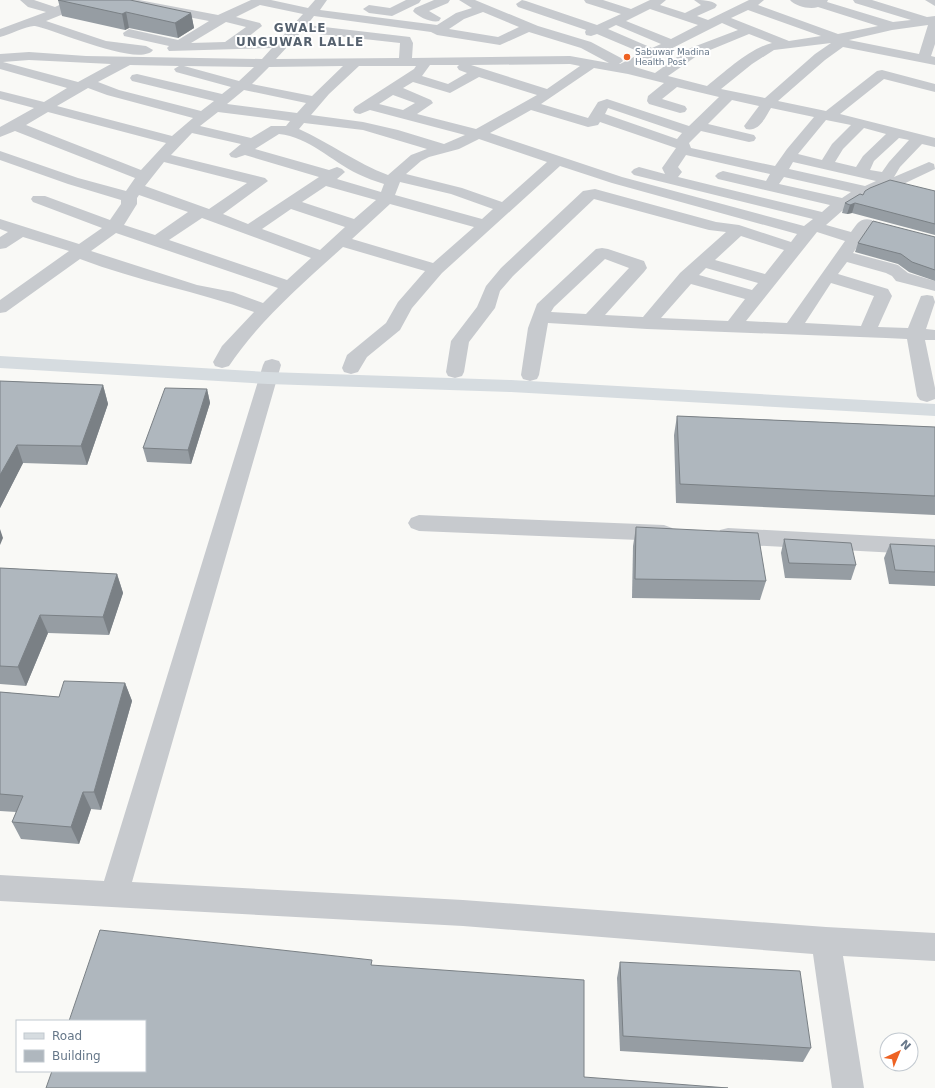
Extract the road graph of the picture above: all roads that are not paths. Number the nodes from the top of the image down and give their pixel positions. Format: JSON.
{"nodes":[{"id":1,"x":79,"y":0,"type":"edge"},
{"id":2,"x":179,"y":0,"type":"edge"},
{"id":3,"x":237,"y":0,"type":"edge"},
{"id":4,"x":415,"y":0,"type":"edge"},
{"id":5,"x":466,"y":0,"type":"edge"},
{"id":6,"x":590,"y":0,"type":"edge"},
{"id":7,"x":665,"y":0,"type":"edge"},
{"id":8,"x":796,"y":0,"type":"edge"},
{"id":9,"x":859,"y":0,"type":"edge"},
{"id":10,"x":130,"y":1,"type":"edge"},
{"id":11,"x":326,"y":1,"type":"edge"},
{"id":12,"x":820,"y":1,"type":"edge"},
{"id":13,"x":257,"y":2,"type":"edge"},
{"id":14,"x":438,"y":2,"type":"edge"},
{"id":15,"x":527,"y":2,"type":"edge"},
{"id":16,"x":908,"y":2,"type":"dead end"},
{"id":17,"x":926,"y":2,"type":"edge"},
{"id":18,"x":935,"y":2,"type":"edge"},
{"id":19,"x":376,"y":3,"type":"edge"},
{"id":20,"x":654,"y":3,"type":"edge"},
{"id":21,"x":754,"y":3,"type":"edge"},
{"id":22,"x":346,"y":5,"type":"dead end"},
{"id":23,"x":700,"y":5,"type":"edge"},
{"id":24,"x":483,"y":8,"type":"junction"},
{"id":25,"x":895,"y":10,"type":"junction"},
{"id":26,"x":935,"y":10,"type":"edge"},
{"id":27,"x":28,"y":11,"type":"edge"},
{"id":28,"x":310,"y":12,"type":"junction"},
{"id":29,"x":54,"y":13,"type":"junction"},
{"id":30,"x":123,"y":13,"type":"edge"},
{"id":31,"x":468,"y":13,"type":"junction"},
{"id":32,"x":633,"y":13,"type":"junction"},
{"id":33,"x":499,"y":15,"type":"junction"},
{"id":34,"x":12,"y":16,"type":"dead end"},
{"id":35,"x":225,"y":17,"type":"junction"},
{"id":36,"x":686,"y":17,"type":"junction"},
{"id":37,"x":71,"y":20,"type":"edge"},
{"id":38,"x":656,"y":20,"type":"dead end"},
{"id":39,"x":616,"y":21,"type":"junction"},
{"id":40,"x":932,"y":21,"type":"edge"},
{"id":41,"x":717,"y":22,"type":"junction"},
{"id":42,"x":183,"y":26,"type":"edge"},
{"id":43,"x":892,"y":26,"type":"junction"},
{"id":44,"x":529,"y":27,"type":"junction"},
{"id":45,"x":2,"y":28,"type":"edge"},
{"id":46,"x":298,"y":28,"type":"junction"},
{"id":47,"x":443,"y":28,"type":"junction"},
{"id":48,"x":677,"y":28,"type":"dead end"},
{"id":49,"x":203,"y":29,"type":"junction"},
{"id":50,"x":597,"y":29,"type":"junction"},
{"id":51,"x":748,"y":30,"type":"junction"},
{"id":52,"x":118,"y":31,"type":"dead end"},
{"id":53,"x":327,"y":31,"type":"junction"},
{"id":54,"x":70,"y":34,"type":"junction"},
{"id":55,"x":353,"y":34,"type":"junction"},
{"id":56,"x":691,"y":34,"type":"junction"},
{"id":57,"x":856,"y":35,"type":"junction"},
{"id":58,"x":379,"y":37,"type":"junction"},
{"id":59,"x":25,"y":39,"type":"dead end"},
{"id":60,"x":839,"y":40,"type":"junction"},
{"id":61,"x":571,"y":41,"type":"junction"},
{"id":62,"x":671,"y":43,"type":"junction"},
{"id":63,"x":284,"y":44,"type":"junction"},
{"id":64,"x":786,"y":44,"type":"junction"},
{"id":65,"x":177,"y":46,"type":"junction"},
{"id":66,"x":233,"y":46,"type":"junction"},
{"id":67,"x":136,"y":52,"type":"junction"},
{"id":68,"x":652,"y":53,"type":"junction"},
{"id":69,"x":433,"y":55,"type":"junction"},
{"id":70,"x":29,"y":56,"type":"junction"},
{"id":71,"x":820,"y":57,"type":"junction"},
{"id":72,"x":0,"y":58,"type":"edge"},
{"id":73,"x":930,"y":58,"type":"edge"},
{"id":74,"x":304,"y":60,"type":"dead end"},
{"id":75,"x":360,"y":61,"type":"junction"},
{"id":76,"x":405,"y":61,"type":"junction"},
{"id":77,"x":230,"y":62,"type":"junction"},
{"id":78,"x":333,"y":62,"type":"junction"},
{"id":79,"x":164,"y":63,"type":"junction"},
{"id":80,"x":266,"y":63,"type":"junction"},
{"id":81,"x":451,"y":63,"type":"junction"},
{"id":82,"x":593,"y":63,"type":"junction"},
{"id":83,"x":0,"y":65,"type":"edge"},
{"id":84,"x":627,"y":68,"type":"junction"},
{"id":85,"x":479,"y":71,"type":"junction"},
{"id":86,"x":411,"y":77,"type":"junction"},
{"id":87,"x":136,"y":78,"type":"junction"},
{"id":88,"x":657,"y":78,"type":"junction"},
{"id":89,"x":429,"y":82,"type":"junction"},
{"id":90,"x":674,"y":82,"type":"junction"},
{"id":91,"x":920,"y":84,"type":"junction"},
{"id":92,"x":83,"y":85,"type":"junction"},
{"id":93,"x":242,"y":86,"type":"junction"},
{"id":94,"x":935,"y":88,"type":"edge"},
{"id":95,"x":392,"y":89,"type":"junction"},
{"id":96,"x":112,"y":91,"type":"junction"},
{"id":97,"x":710,"y":91,"type":"junction"},
{"id":98,"x":549,"y":94,"type":"junction"},
{"id":99,"x":0,"y":95,"type":"edge"},
{"id":100,"x":729,"y":95,"type":"junction"},
{"id":101,"x":314,"y":101,"type":"junction"},
{"id":102,"x":768,"y":103,"type":"junction"},
{"id":103,"x":367,"y":105,"type":"junction"},
{"id":104,"x":529,"y":105,"type":"junction"},
{"id":105,"x":46,"y":107,"type":"junction"},
{"id":106,"x":214,"y":108,"type":"junction"},
{"id":107,"x":680,"y":109,"type":"dead end"},
{"id":108,"x":794,"y":109,"type":"junction"},
{"id":109,"x":405,"y":115,"type":"junction"},
{"id":110,"x":596,"y":116,"type":"junction"},
{"id":111,"x":826,"y":116,"type":"junction"},
{"id":112,"x":91,"y":118,"type":"junction"},
{"id":113,"x":301,"y":118,"type":"junction"},
{"id":114,"x":861,"y":123,"type":"junction"},
{"id":115,"x":343,"y":124,"type":"junction"},
{"id":116,"x":14,"y":126,"type":"junction"},
{"id":117,"x":814,"y":126,"type":"junction"},
{"id":118,"x":188,"y":128,"type":"junction"},
{"id":119,"x":695,"y":129,"type":"junction"},
{"id":120,"x":292,"y":131,"type":"junction"},
{"id":121,"x":897,"y":132,"type":"junction"},
{"id":122,"x":0,"y":133,"type":"edge"},
{"id":123,"x":62,"y":133,"type":"junction"},
{"id":124,"x":478,"y":134,"type":"junction"},
{"id":125,"x":919,"y":138,"type":"junction"},
{"id":126,"x":176,"y":141,"type":"junction"},
{"id":127,"x":935,"y":143,"type":"edge"},
{"id":128,"x":249,"y":147,"type":"junction"},
{"id":129,"x":444,"y":149,"type":"junction"},
{"id":130,"x":681,"y":150,"type":"junction"},
{"id":131,"x":160,"y":157,"type":"junction"},
{"id":132,"x":789,"y":157,"type":"junction"},
{"id":133,"x":3,"y":159,"type":"edge"},
{"id":134,"x":557,"y":161,"type":"junction"},
{"id":135,"x":105,"y":162,"type":"junction"},
{"id":136,"x":349,"y":163,"type":"junction"},
{"id":137,"x":826,"y":165,"type":"junction"},
{"id":138,"x":929,"y":167,"type":"dead end"},
{"id":139,"x":213,"y":169,"type":"junction"},
{"id":140,"x":779,"y":172,"type":"junction"},
{"id":141,"x":861,"y":172,"type":"junction"},
{"id":142,"x":909,"y":175,"type":"junction"},
{"id":143,"x":723,"y":176,"type":"dead end"},
{"id":144,"x":328,"y":178,"type":"junction"},
{"id":145,"x":393,"y":179,"type":"junction"},
{"id":146,"x":669,"y":179,"type":"junction"},
{"id":147,"x":617,"y":180,"type":"junction"},
{"id":148,"x":73,"y":181,"type":"junction"},
{"id":149,"x":887,"y":182,"type":"junction"},
{"id":150,"x":935,"y":182,"type":"edge"},
{"id":151,"x":771,"y":186,"type":"junction"},
{"id":152,"x":136,"y":187,"type":"junction"},
{"id":153,"x":913,"y":190,"type":"edge"},
{"id":154,"x":867,"y":191,"type":"junction"},
{"id":155,"x":601,"y":195,"type":"junction"},
{"id":156,"x":386,"y":198,"type":"junction"},
{"id":157,"x":39,"y":199,"type":"dead end"},
{"id":158,"x":762,"y":201,"type":"junction"},
{"id":159,"x":844,"y":203,"type":"junction"},
{"id":160,"x":291,"y":204,"type":"junction"},
{"id":161,"x":505,"y":208,"type":"junction"},
{"id":162,"x":206,"y":213,"type":"junction"},
{"id":163,"x":818,"y":222,"type":"junction"},
{"id":164,"x":0,"y":224,"type":"edge"},
{"id":165,"x":485,"y":225,"type":"junction"},
{"id":166,"x":358,"y":226,"type":"junction"},
{"id":167,"x":114,"y":227,"type":"junction"},
{"id":168,"x":251,"y":229,"type":"junction"},
{"id":169,"x":738,"y":230,"type":"junction"},
{"id":170,"x":21,"y":231,"type":"junction"},
{"id":171,"x":854,"y":238,"type":"junction"},
{"id":172,"x":157,"y":241,"type":"junction"},
{"id":173,"x":340,"y":241,"type":"junction"},
{"id":174,"x":0,"y":244,"type":"edge"},
{"id":175,"x":794,"y":248,"type":"junction"},
{"id":176,"x":82,"y":250,"type":"junction"},
{"id":177,"x":842,"y":255,"type":"junction"},
{"id":178,"x":322,"y":256,"type":"junction"},
{"id":179,"x":703,"y":262,"type":"junction"},
{"id":180,"x":436,"y":269,"type":"junction"},
{"id":181,"x":827,"y":276,"type":"junction"},
{"id":182,"x":686,"y":277,"type":"junction"},
{"id":183,"x":769,"y":281,"type":"junction"},
{"id":184,"x":289,"y":286,"type":"junction"},
{"id":185,"x":931,"y":293,"type":"edge"},
{"id":186,"x":756,"y":297,"type":"junction"},
{"id":187,"x":0,"y":308,"type":"edge"},
{"id":188,"x":266,"y":310,"type":"junction"},
{"id":189,"x":541,"y":317,"type":"junction"},
{"id":190,"x":591,"y":320,"type":"junction"},
{"id":191,"x":647,"y":324,"type":"junction"},
{"id":192,"x":733,"y":326,"type":"junction"},
{"id":193,"x":793,"y":328,"type":"junction"},
{"id":194,"x":867,"y":332,"type":"junction"},
{"id":195,"x":915,"y":334,"type":"junction"},
{"id":196,"x":935,"y":336,"type":"edge"},
{"id":197,"x":0,"y":350,"type":"edge"},
{"id":198,"x":0,"y":362,"type":"edge"},
{"id":199,"x":222,"y":362,"type":"junction"},
{"id":200,"x":351,"y":368,"type":"junction"},
{"id":201,"x":270,"y":372,"type":"junction"},
{"id":202,"x":454,"y":372,"type":"junction"},
{"id":203,"x":530,"y":375,"type":"junction"},
{"id":204,"x":932,"y":401,"type":"edge"},
{"id":205,"x":419,"y":523,"type":"dead end"},
{"id":206,"x":682,"y":534,"type":"edge"},
{"id":207,"x":706,"y":535,"type":"edge"},
{"id":208,"x":935,"y":547,"type":"edge"},
{"id":209,"x":0,"y":888,"type":"edge"},
{"id":210,"x":114,"y":894,"type":"junction"},
{"id":211,"x":826,"y":941,"type":"junction"},
{"id":212,"x":935,"y":947,"type":"edge"},
{"id":213,"x":848,"y":1088,"type":"edge"}],
"edges":[{"from":1,"to":29,"type":"street"},
{"from":2,"to":35,"type":"street"},
{"from":3,"to":13,"type":"street"},
{"from":4,"to":14,"type":"street"},
{"from":4,"to":19,"type":"street"},
{"from":5,"to":24,"type":"street"},
{"from":6,"to":32,"type":"street"},
{"from":7,"to":23,"type":"street"},
{"from":8,"to":12,"type":"street"},
{"from":9,"to":25,"type":"street"},
{"from":10,"to":30,"type":"street"},
{"from":10,"to":35,"type":"street"},
{"from":11,"to":28,"type":"street"},
{"from":12,"to":43,"type":"street"},
{"from":13,"to":28,"type":"street"},
{"from":13,"to":35,"type":"street"},
{"from":14,"to":31,"type":"street"},
{"from":14,"to":47,"type":"street"},
{"from":15,"to":33,"type":"street"},
{"from":15,"to":50,"type":"street"},
{"from":16,"to":25,"type":"street"},
{"from":17,"to":18,"type":"street"},
{"from":17,"to":26,"type":"street"},
{"from":19,"to":22,"type":"street"},
{"from":20,"to":32,"type":"street"},
{"from":20,"to":36,"type":"street"},
{"from":21,"to":41,"type":"street"},
{"from":21,"to":60,"type":"street"},
{"from":23,"to":36,"type":"street"},
{"from":24,"to":31,"type":"street"},
{"from":24,"to":33,"type":"street"},
{"from":25,"to":40,"type":"street"},
{"from":27,"to":29,"type":"street"},
{"from":27,"to":29,"type":"street"},
{"from":27,"to":45,"type":"street"},
{"from":27,"to":54,"type":"street"},
{"from":28,"to":46,"type":"street"},
{"from":28,"to":47,"type":"street"},
{"from":29,"to":37,"type":"street"},
{"from":31,"to":47,"type":"street"},
{"from":32,"to":38,"type":"street"},
{"from":32,"to":39,"type":"street"},
{"from":33,"to":44,"type":"street"},
{"from":34,"to":45,"type":"street"},
{"from":35,"to":49,"type":"street"},
{"from":35,"to":66,"type":"street"},
{"from":36,"to":41,"type":"street"},
{"from":39,"to":50,"type":"street"},
{"from":39,"to":62,"type":"street"},
{"from":40,"to":43,"type":"street"},
{"from":40,"to":73,"type":"street"},
{"from":41,"to":51,"type":"street"},
{"from":41,"to":56,"type":"street"},
{"from":42,"to":49,"type":"street"},
{"from":43,"to":57,"type":"street"},
{"from":44,"to":47,"type":"street"},
{"from":44,"to":61,"type":"street"},
{"from":45,"to":59,"type":"street"},
{"from":46,"to":53,"type":"street"},
{"from":46,"to":63,"type":"street"},
{"from":47,"to":69,"type":"street"},
{"from":48,"to":56,"type":"street"},
{"from":49,"to":65,"type":"street"},
{"from":50,"to":61,"type":"street"},
{"from":50,"to":68,"type":"street"},
{"from":51,"to":64,"type":"street"},
{"from":51,"to":88,"type":"street"},
{"from":52,"to":67,"type":"street"},
{"from":53,"to":55,"type":"street"},
{"from":53,"to":74,"type":"street"},
{"from":54,"to":67,"type":"street"},
{"from":54,"to":70,"type":"street"},
{"from":55,"to":58,"type":"street"},
{"from":55,"to":78,"type":"street"},
{"from":56,"to":62,"type":"street"},
{"from":57,"to":60,"type":"street"},
{"from":57,"to":73,"type":"street"},
{"from":58,"to":75,"type":"street"},
{"from":58,"to":76,"type":"street"},
{"from":60,"to":64,"type":"street"},
{"from":60,"to":71,"type":"street"},
{"from":60,"to":73,"type":"street"},
{"from":61,"to":84,"type":"street"},
{"from":62,"to":68,"type":"street"},
{"from":63,"to":66,"type":"street"},
{"from":63,"to":80,"type":"street"},
{"from":64,"to":71,"type":"street"},
{"from":64,"to":97,"type":"street"},
{"from":65,"to":66,"type":"street"},
{"from":65,"to":67,"type":"street"},
{"from":66,"to":77,"type":"street"},
{"from":67,"to":70,"type":"street"},
{"from":67,"to":79,"type":"street"},
{"from":67,"to":92,"type":"street"},
{"from":68,"to":84,"type":"street"},
{"from":69,"to":76,"type":"street"},
{"from":69,"to":81,"type":"street"},
{"from":69,"to":86,"type":"street"},
{"from":70,"to":72,"type":"street"},
{"from":71,"to":102,"type":"street"},
{"from":73,"to":91,"type":"street"},
{"from":75,"to":76,"type":"street"},
{"from":75,"to":78,"type":"street"},
{"from":75,"to":101,"type":"street"},
{"from":77,"to":79,"type":"street"},
{"from":77,"to":80,"type":"street"},
{"from":78,"to":80,"type":"street"},
{"from":79,"to":87,"type":"street"},
{"from":79,"to":93,"type":"street"},
{"from":80,"to":93,"type":"street"},
{"from":81,"to":82,"type":"street"},
{"from":81,"to":85,"type":"street"},
{"from":81,"to":89,"type":"street"},
{"from":82,"to":84,"type":"street"},
{"from":82,"to":98,"type":"street"},
{"from":83,"to":92,"type":"street"},
{"from":84,"to":88,"type":"street"},
{"from":85,"to":89,"type":"street"},
{"from":85,"to":98,"type":"street"},
{"from":86,"to":89,"type":"street"},
{"from":86,"to":95,"type":"street"},
{"from":87,"to":96,"type":"street"},
{"from":87,"to":106,"type":"street"},
{"from":88,"to":90,"type":"street"},
{"from":90,"to":97,"type":"street"},
{"from":90,"to":107,"type":"street"},
{"from":91,"to":94,"type":"street"},
{"from":91,"to":111,"type":"street"},
{"from":92,"to":96,"type":"street"},
{"from":92,"to":105,"type":"street"},
{"from":93,"to":101,"type":"street"},
{"from":93,"to":106,"type":"street"},
{"from":95,"to":103,"type":"street"},
{"from":95,"to":109,"type":"street"},
{"from":96,"to":106,"type":"street"},
{"from":97,"to":100,"type":"street"},
{"from":98,"to":104,"type":"street"},
{"from":99,"to":105,"type":"street"},
{"from":100,"to":102,"type":"street"},
{"from":100,"to":119,"type":"street"},
{"from":101,"to":113,"type":"street"},
{"from":102,"to":108,"type":"street"},
{"from":102,"to":119,"type":"street"},
{"from":103,"to":109,"type":"street"},
{"from":103,"to":115,"type":"street"},
{"from":104,"to":110,"type":"street"},
{"from":104,"to":124,"type":"street"},
{"from":105,"to":112,"type":"street"},
{"from":105,"to":116,"type":"street"},
{"from":106,"to":113,"type":"street"},
{"from":106,"to":118,"type":"street"},
{"from":108,"to":111,"type":"street"},
{"from":108,"to":117,"type":"street"},
{"from":109,"to":124,"type":"street"},
{"from":110,"to":119,"type":"street"},
{"from":110,"to":130,"type":"street"},
{"from":111,"to":114,"type":"street"},
{"from":111,"to":117,"type":"street"},
{"from":112,"to":123,"type":"street"},
{"from":112,"to":126,"type":"street"},
{"from":113,"to":115,"type":"street"},
{"from":113,"to":120,"type":"street"},
{"from":114,"to":121,"type":"street"},
{"from":114,"to":137,"type":"street"},
{"from":115,"to":129,"type":"street"},
{"from":116,"to":122,"type":"street"},
{"from":116,"to":123,"type":"street"},
{"from":117,"to":132,"type":"street"},
{"from":118,"to":126,"type":"street"},
{"from":118,"to":128,"type":"street"},
{"from":119,"to":130,"type":"street"},
{"from":120,"to":128,"type":"street"},
{"from":120,"to":136,"type":"street"},
{"from":121,"to":125,"type":"street"},
{"from":121,"to":141,"type":"street"},
{"from":123,"to":133,"type":"street"},
{"from":123,"to":135,"type":"street"},
{"from":124,"to":129,"type":"street"},
{"from":124,"to":134,"type":"street"},
{"from":125,"to":127,"type":"street"},
{"from":125,"to":149,"type":"street"},
{"from":126,"to":131,"type":"street"},
{"from":128,"to":139,"type":"street"},
{"from":128,"to":144,"type":"street"},
{"from":129,"to":145,"type":"street"},
{"from":130,"to":140,"type":"street"},
{"from":130,"to":146,"type":"street"},
{"from":131,"to":139,"type":"street"},
{"from":131,"to":152,"type":"street"},
{"from":132,"to":137,"type":"street"},
{"from":132,"to":140,"type":"street"},
{"from":133,"to":148,"type":"street"},
{"from":134,"to":147,"type":"street"},
{"from":134,"to":161,"type":"street"},
{"from":135,"to":148,"type":"street"},
{"from":135,"to":152,"type":"street"},
{"from":136,"to":144,"type":"street"},
{"from":136,"to":145,"type":"street"},
{"from":137,"to":141,"type":"street"},
{"from":138,"to":142,"type":"street"},
{"from":139,"to":162,"type":"street"},
{"from":140,"to":151,"type":"street"},
{"from":140,"to":154,"type":"street"},
{"from":141,"to":149,"type":"street"},
{"from":142,"to":149,"type":"street"},
{"from":142,"to":150,"type":"street"},
{"from":143,"to":151,"type":"street"},
{"from":144,"to":156,"type":"street"},
{"from":144,"to":160,"type":"street"},
{"from":145,"to":156,"type":"street"},
{"from":145,"to":161,"type":"street"},
{"from":146,"to":147,"type":"street"},
{"from":146,"to":158,"type":"street"},
{"from":147,"to":155,"type":"street"},
{"from":147,"to":163,"type":"street"},
{"from":148,"to":152,"type":"street"},
{"from":149,"to":153,"type":"street"},
{"from":149,"to":154,"type":"street"},
{"from":151,"to":158,"type":"street"},
{"from":151,"to":159,"type":"street"},
{"from":152,"to":162,"type":"street"},
{"from":152,"to":167,"type":"street"},
{"from":154,"to":159,"type":"street"},
{"from":155,"to":169,"type":"street"},
{"from":155,"to":202,"type":"street"},
{"from":156,"to":165,"type":"street"},
{"from":156,"to":166,"type":"street"},
{"from":157,"to":167,"type":"street"},
{"from":158,"to":163,"type":"street"},
{"from":159,"to":163,"type":"street"},
{"from":160,"to":166,"type":"street"},
{"from":160,"to":168,"type":"street"},
{"from":161,"to":165,"type":"street"},
{"from":162,"to":168,"type":"street"},
{"from":162,"to":172,"type":"street"},
{"from":163,"to":171,"type":"street"},
{"from":163,"to":171,"type":"street"},
{"from":163,"to":175,"type":"street"},
{"from":164,"to":170,"type":"street"},
{"from":165,"to":180,"type":"street"},
{"from":166,"to":173,"type":"street"},
{"from":167,"to":172,"type":"street"},
{"from":167,"to":176,"type":"street"},
{"from":168,"to":178,"type":"street"},
{"from":169,"to":175,"type":"street"},
{"from":169,"to":179,"type":"street"},
{"from":170,"to":174,"type":"street"},
{"from":170,"to":176,"type":"street"},
{"from":171,"to":177,"type":"street"},
{"from":172,"to":184,"type":"street"},
{"from":173,"to":178,"type":"street"},
{"from":173,"to":180,"type":"street"},
{"from":175,"to":183,"type":"street"},
{"from":176,"to":187,"type":"street"},
{"from":176,"to":188,"type":"street"},
{"from":177,"to":181,"type":"street"},
{"from":177,"to":185,"type":"street"},
{"from":178,"to":184,"type":"street"},
{"from":179,"to":182,"type":"street"},
{"from":179,"to":183,"type":"street"},
{"from":180,"to":200,"type":"street"},
{"from":181,"to":193,"type":"street"},
{"from":181,"to":194,"type":"street"},
{"from":182,"to":186,"type":"street"},
{"from":182,"to":191,"type":"street"},
{"from":183,"to":186,"type":"street"},
{"from":184,"to":188,"type":"street"},
{"from":185,"to":195,"type":"street"},
{"from":186,"to":192,"type":"street"},
{"from":188,"to":199,"type":"street"},
{"from":189,"to":190,"type":"street"},
{"from":189,"to":190,"type":"street"},
{"from":189,"to":203,"type":"street"},
{"from":190,"to":191,"type":"street"},
{"from":191,"to":192,"type":"street"},
{"from":192,"to":193,"type":"street"},
{"from":193,"to":194,"type":"street"},
{"from":194,"to":195,"type":"street"},
{"from":195,"to":196,"type":"street"},
{"from":195,"to":204,"type":"street"},
{"from":197,"to":199,"type":"main road"},
{"from":198,"to":201,"type":"main road"},
{"from":199,"to":201,"type":"main road"},
{"from":200,"to":201,"type":"main road"},
{"from":200,"to":202,"type":"main road"},
{"from":201,"to":204,"type":"main road"},
{"from":201,"to":210,"type":"street"},
{"from":202,"to":203,"type":"main road"},
{"from":203,"to":204,"type":"main road"},
{"from":205,"to":206,"type":"street"},
{"from":207,"to":208,"type":"street"},
{"from":209,"to":210,"type":"street"},
{"from":210,"to":211,"type":"street"},
{"from":211,"to":212,"type":"street"},
{"from":211,"to":213,"type":"street"}]}
